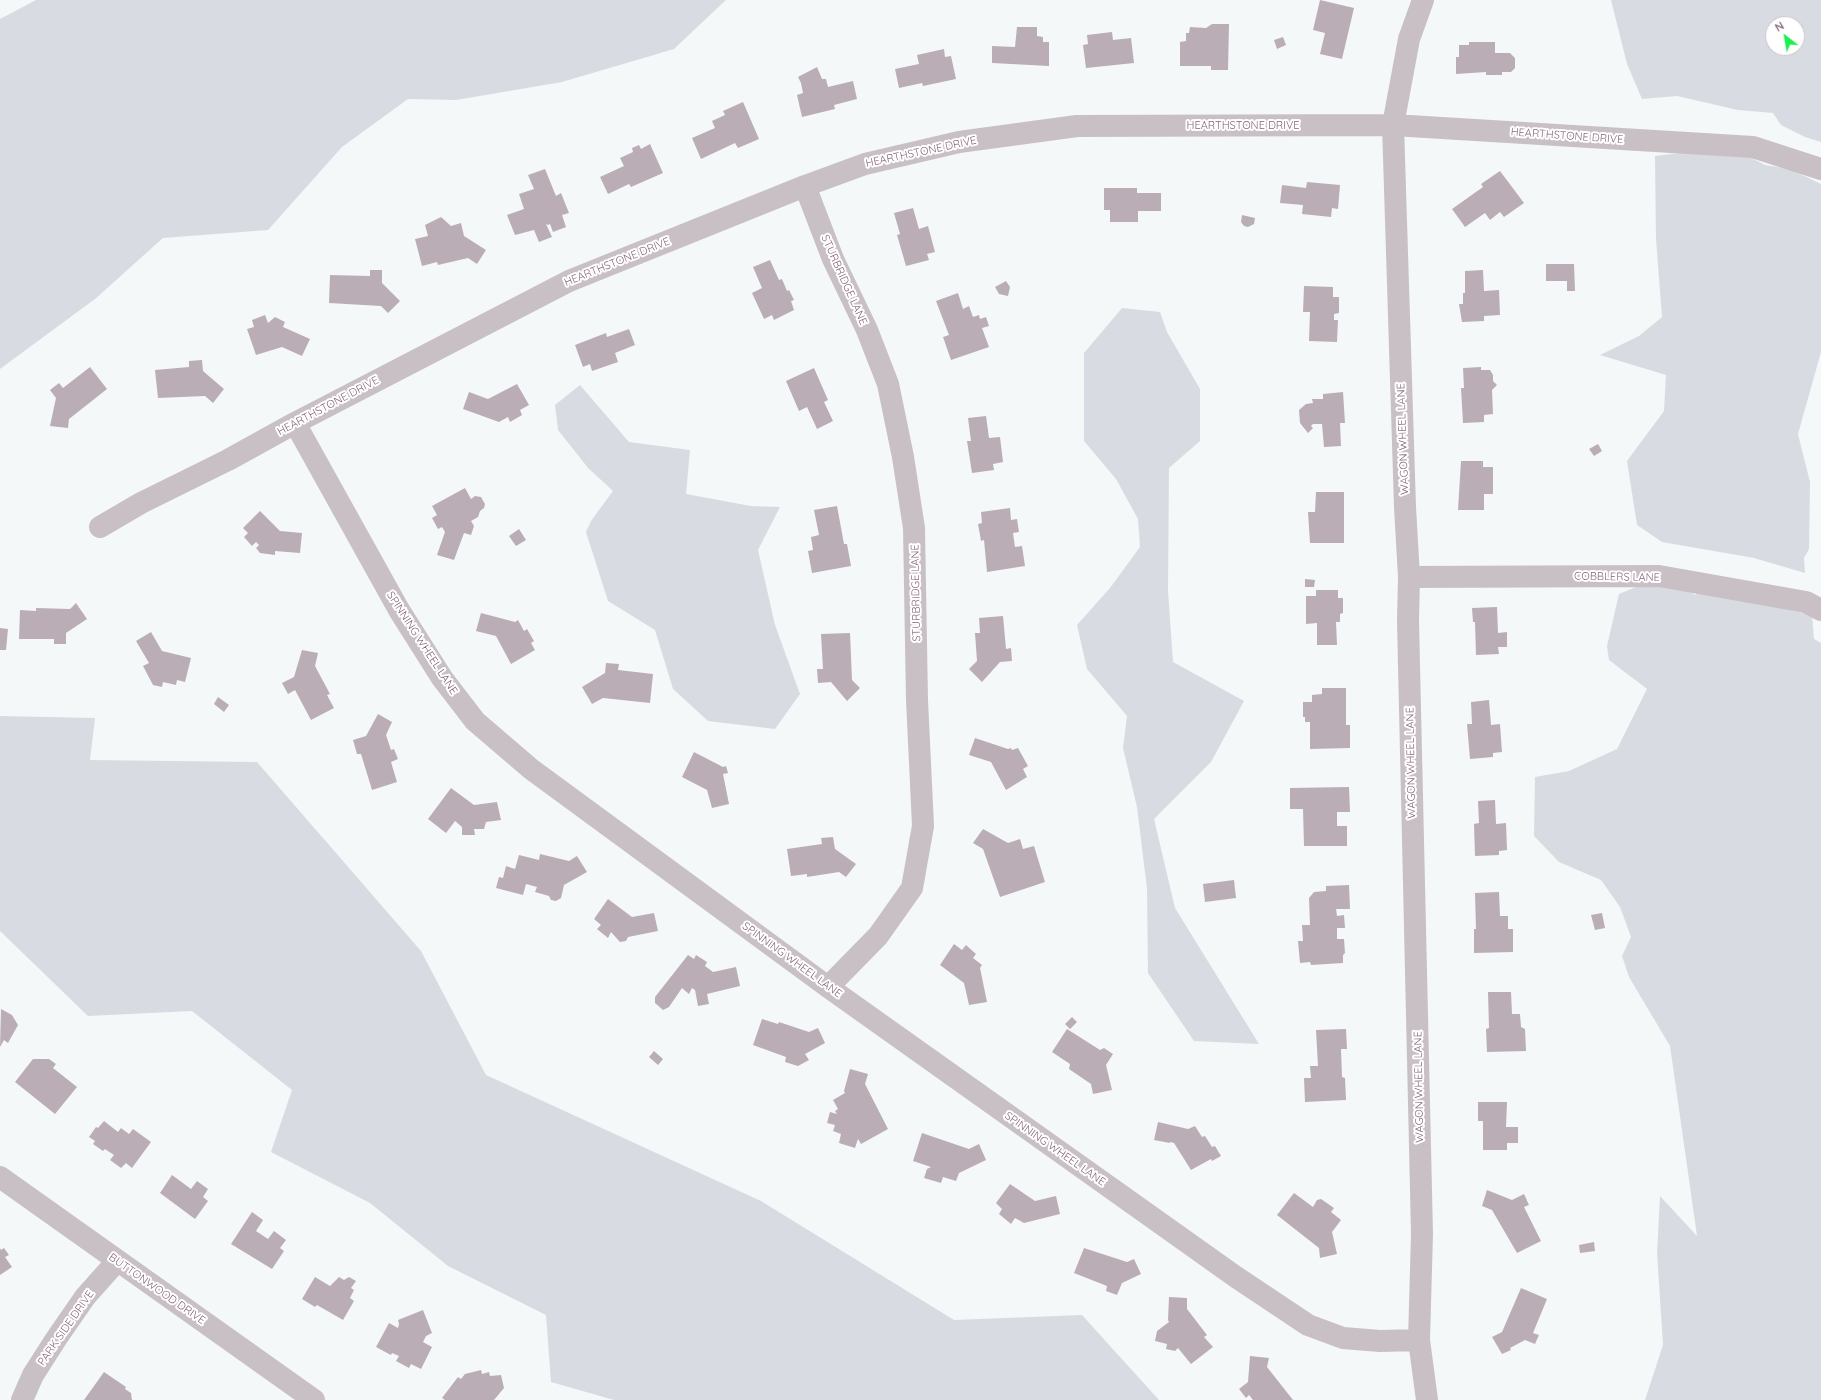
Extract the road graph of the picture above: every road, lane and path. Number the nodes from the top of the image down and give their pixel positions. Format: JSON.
{"nodes":[{"id":1,"x":1423,"y":0,"type":"edge"},
{"id":2,"x":1393,"y":125,"type":"junction"},
{"id":3,"x":1821,"y":169,"type":"edge"},
{"id":4,"x":805,"y":186,"type":"junction"},
{"id":5,"x":295,"y":423,"type":"junction"},
{"id":6,"x":100,"y":527,"type":"dead end"},
{"id":7,"x":1409,"y":577,"type":"junction"},
{"id":8,"x":1821,"y":610,"type":"edge"},
{"id":9,"x":828,"y":987,"type":"junction"},
{"id":10,"x":0,"y":1177,"type":"edge"},
{"id":11,"x":117,"y":1261,"type":"junction"},
{"id":12,"x":1420,"y":1340,"type":"junction"},
{"id":13,"x":22,"y":1400,"type":"edge"},
{"id":14,"x":314,"y":1400,"type":"edge"},
{"id":15,"x":1427,"y":1400,"type":"edge"}],
"edges":[{"from":1,"to":2,"type":"street","name":"WAGON WHEEL LANE"},
{"from":2,"to":3,"type":"street","name":"HEARTHSTONE DRIVE"},
{"from":2,"to":4,"type":"street","name":"HEARTHSTONE DRIVE"},
{"from":2,"to":7,"type":"street","name":"WAGON WHEEL LANE"},
{"from":4,"to":5,"type":"street","name":"HEARTHSTONE DRIVE"},
{"from":4,"to":9,"type":"street","name":"STURBRIDGE LANE"},
{"from":5,"to":6,"type":"street","name":"HEARTHSTONE DRIVE"},
{"from":5,"to":9,"type":"street","name":"SPINNING WHEEL LANE"},
{"from":7,"to":8,"type":"street","name":"COBBLERS LANE"},
{"from":7,"to":12,"type":"street","name":"WAGON WHEEL LANE"},
{"from":9,"to":12,"type":"street","name":"SPINNING WHEEL LANE"},
{"from":10,"to":11,"type":"street","name":"BUTTONWOOD DRIVE"},
{"from":11,"to":13,"type":"street","name":"PARK SIDE DRIVE"},
{"from":11,"to":14,"type":"street","name":"BUTTONWOOD DRIVE"},
{"from":12,"to":15,"type":"street","name":"WAGON WHEEL LANE"}]}
